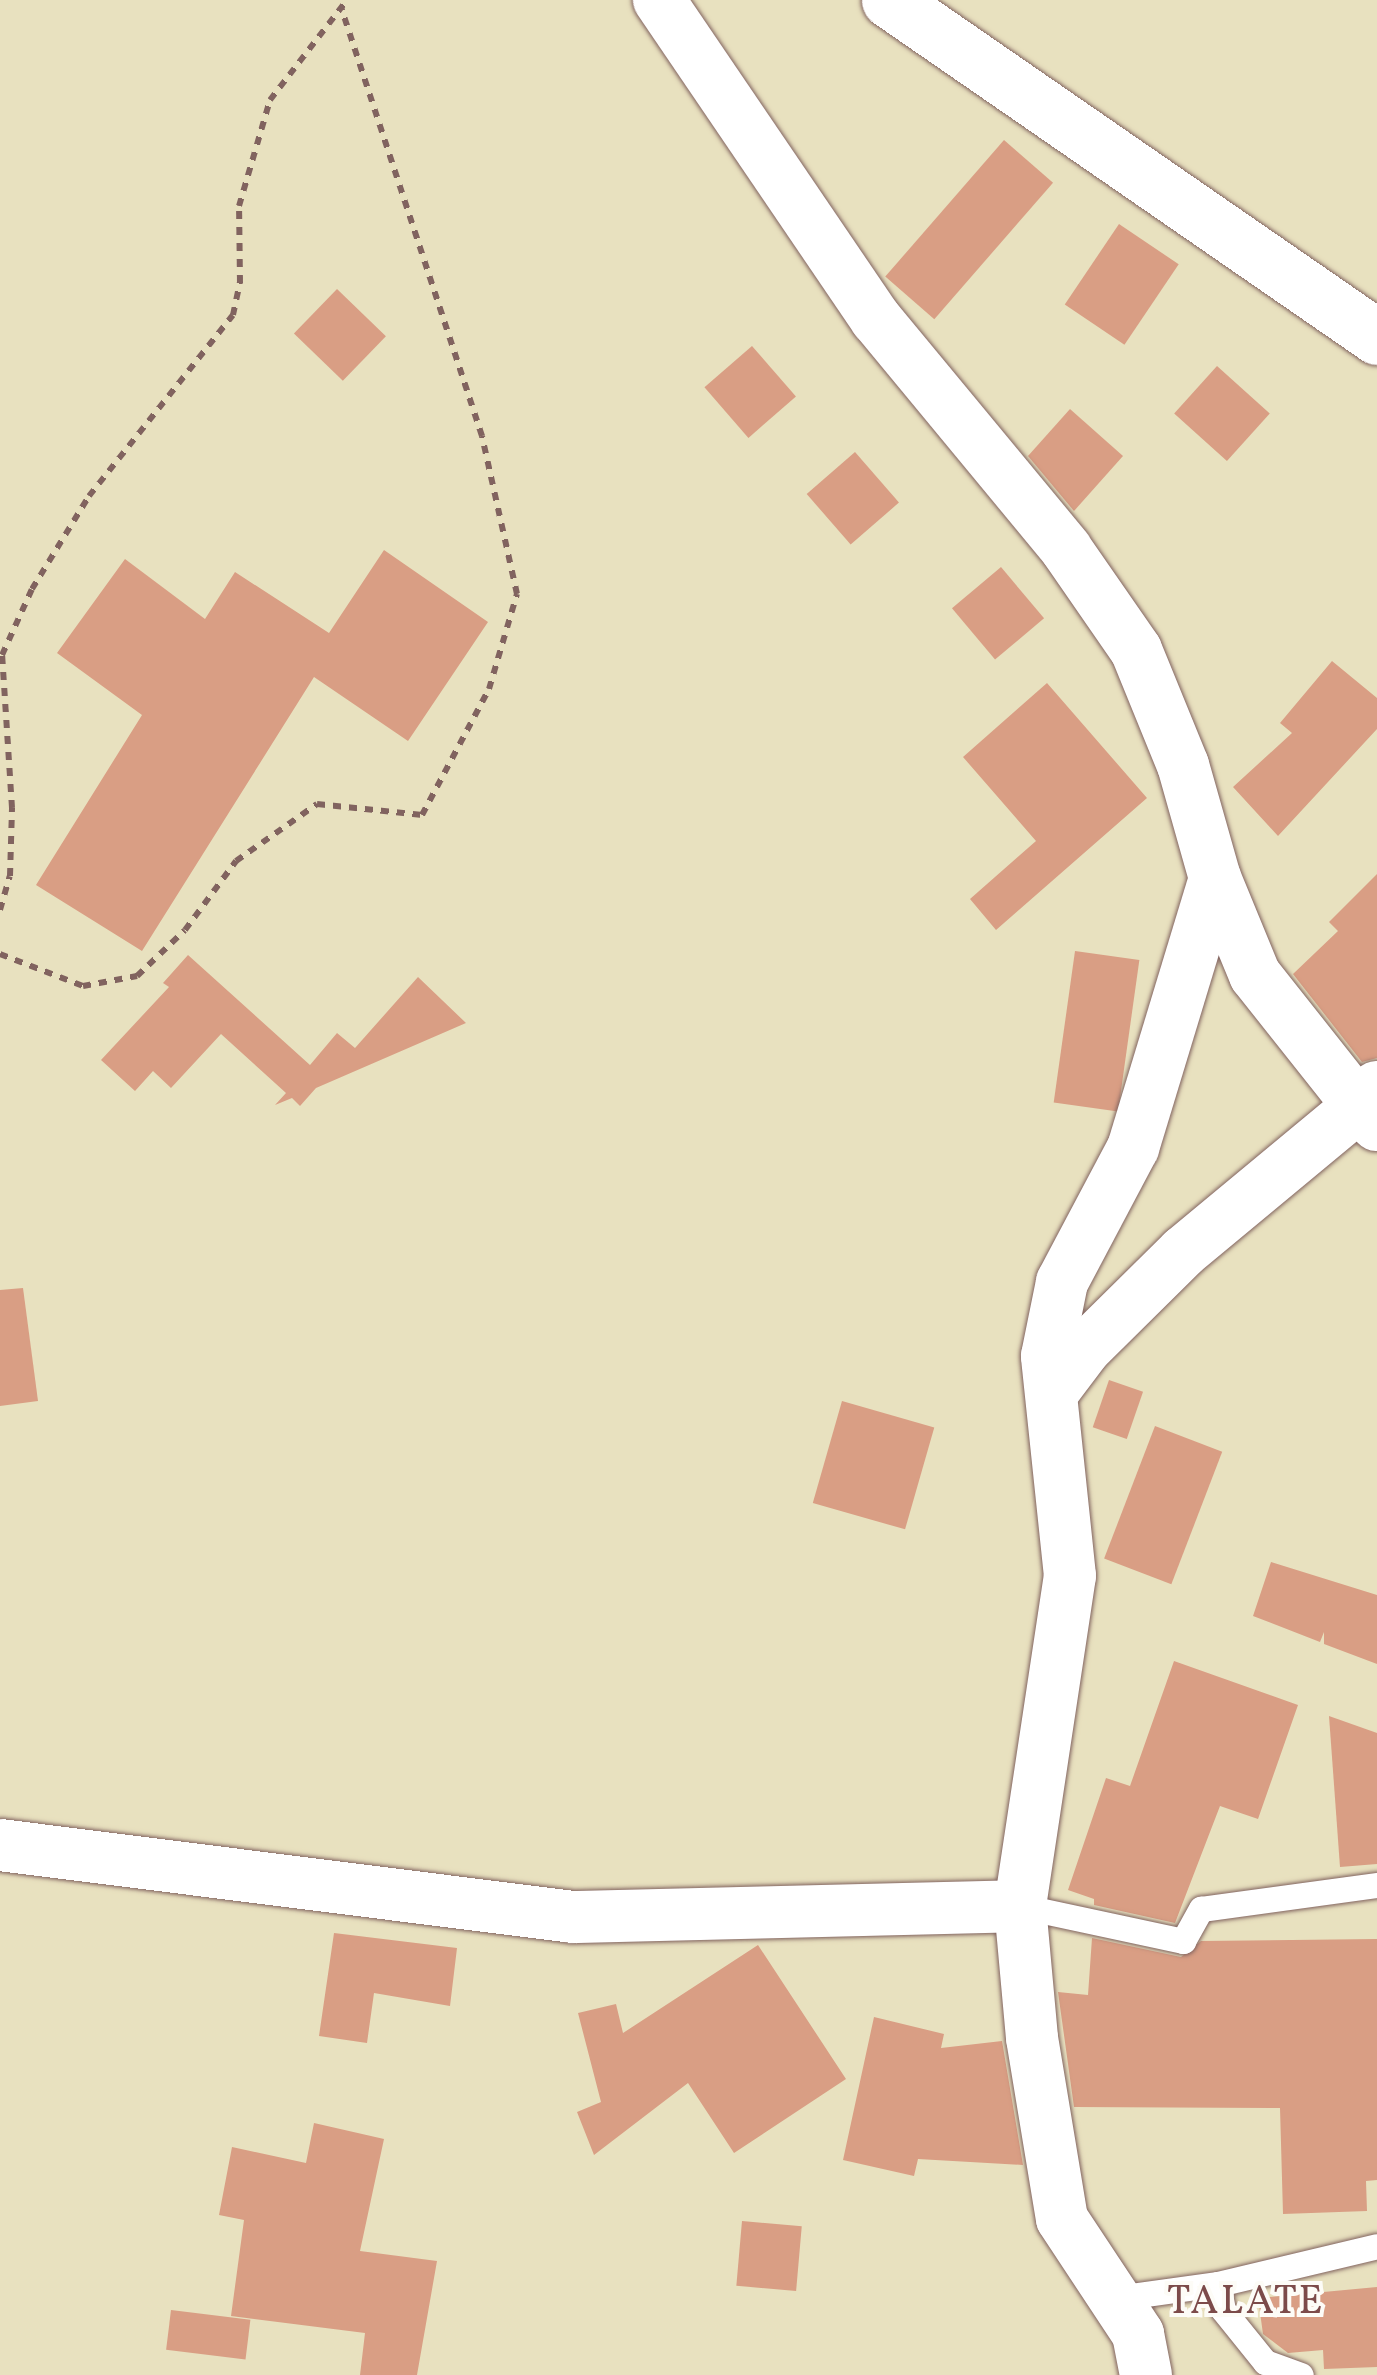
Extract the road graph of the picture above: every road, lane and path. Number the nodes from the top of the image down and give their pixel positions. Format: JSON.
{"nodes":[{"id":1,"x":347,"y":0,"type":"edge"},
{"id":2,"x":659,"y":0,"type":"edge"},
{"id":3,"x":889,"y":0,"type":"edge"},
{"id":4,"x":341,"y":7,"type":"junction"},
{"id":5,"x":1377,"y":337,"type":"edge"},
{"id":6,"x":1214,"y":878,"type":"junction"},
{"id":7,"x":0,"y":910,"type":"edge"},
{"id":8,"x":0,"y":954,"type":"edge"},
{"id":9,"x":1371,"y":1106,"type":"edge"},
{"id":10,"x":1052,"y":1393,"type":"junction"},
{"id":11,"x":0,"y":1845,"type":"edge"},
{"id":12,"x":1377,"y":1885,"type":"edge"},
{"id":13,"x":1020,"y":1906,"type":"junction"},
{"id":14,"x":1377,"y":2246,"type":"edge"},
{"id":15,"x":1218,"y":2284,"type":"junction"},
{"id":16,"x":1117,"y":2298,"type":"junction"},
{"id":17,"x":1146,"y":2375,"type":"edge"},
{"id":18,"x":1301,"y":2375,"type":"edge"}],
"edges":[{"from":1,"to":4,"type":"path"},
{"from":2,"to":6,"type":"street"},
{"from":3,"to":5,"type":"street"},
{"from":4,"to":7,"type":"path"},
{"from":4,"to":8,"type":"path"},
{"from":6,"to":9,"type":"street"},
{"from":6,"to":10,"type":"street"},
{"from":9,"to":10,"type":"street"},
{"from":10,"to":13,"type":"street"},
{"from":11,"to":13,"type":"street"},
{"from":12,"to":13,"type":"lane"},
{"from":13,"to":16,"type":"street"},
{"from":14,"to":15,"type":"lane"},
{"from":15,"to":16,"type":"lane"},
{"from":15,"to":18,"type":"lane"},
{"from":16,"to":17,"type":"street"}]}
